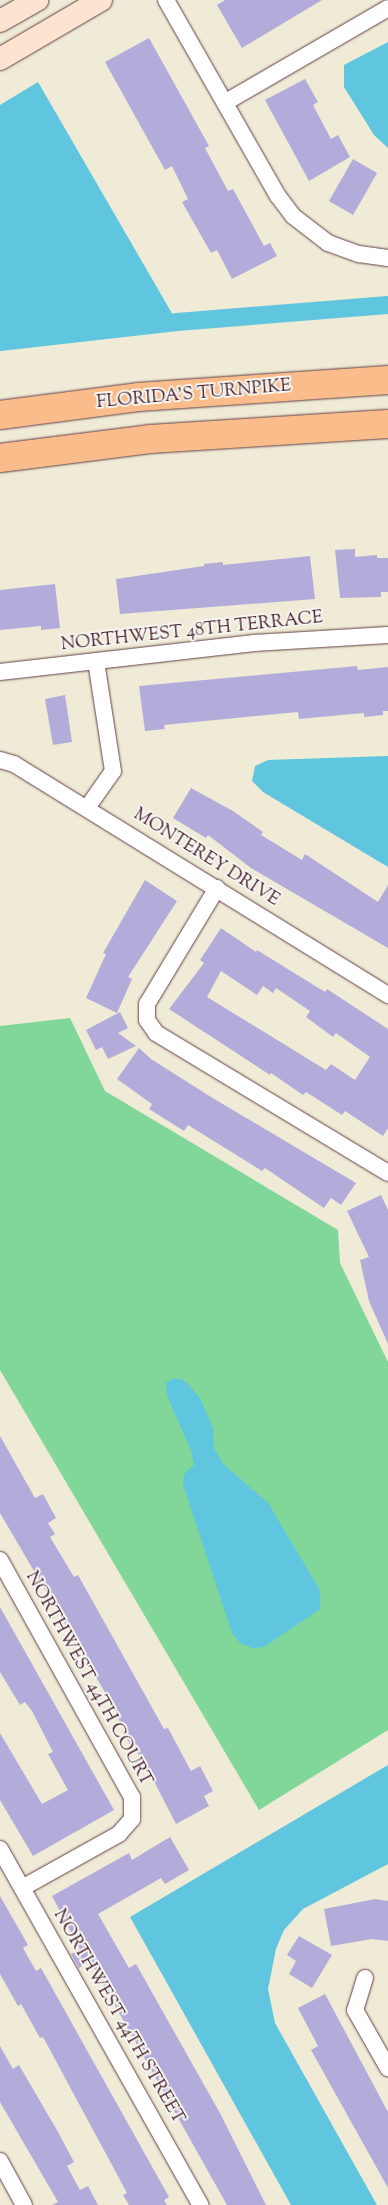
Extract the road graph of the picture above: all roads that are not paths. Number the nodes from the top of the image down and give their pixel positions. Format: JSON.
{"nodes":[{"id":1,"x":37,"y":0,"type":"edge"},
{"id":2,"x":101,"y":0,"type":"edge"},
{"id":3,"x":166,"y":0,"type":"edge"},
{"id":4,"x":388,"y":8,"type":"edge"},
{"id":5,"x":0,"y":21,"type":"edge"},
{"id":6,"x":0,"y":59,"type":"edge"},
{"id":7,"x":226,"y":102,"type":"junction"},
{"id":8,"x":388,"y":258,"type":"edge"},
{"id":9,"x":388,"y":380,"type":"edge"},
{"id":10,"x":0,"y":415,"type":"edge"},
{"id":11,"x":388,"y":424,"type":"edge"},
{"id":12,"x":0,"y":458,"type":"edge"},
{"id":13,"x":388,"y":636,"type":"edge"},
{"id":14,"x":96,"y":661,"type":"junction"},
{"id":15,"x":0,"y":672,"type":"edge"},
{"id":16,"x":0,"y":760,"type":"edge"},
{"id":17,"x":87,"y":808,"type":"junction"},
{"id":18,"x":217,"y":888,"type":"junction"},
{"id":19,"x":388,"y":995,"type":"edge"},
{"id":20,"x":388,"y":1173,"type":"edge"},
{"id":21,"x":0,"y":1560,"type":"edge"},
{"id":22,"x":0,"y":1849,"type":"edge"},
{"id":23,"x":22,"y":1888,"type":"junction"},
{"id":24,"x":365,"y":1978,"type":"dead end"},
{"id":25,"x":388,"y":2068,"type":"edge"},
{"id":26,"x":0,"y":2161,"type":"edge"},
{"id":27,"x":24,"y":2205,"type":"edge"},
{"id":28,"x":201,"y":2205,"type":"edge"}],
"edges":[{"from":1,"to":5,"type":"main road"},
{"from":2,"to":6,"type":"main road"},
{"from":3,"to":7,"type":"street"},
{"from":4,"to":7,"type":"street"},
{"from":7,"to":8,"type":"street"},
{"from":9,"to":10,"type":"highway","name":"FLORIDA'S TURNPIKE"},
{"from":11,"to":12,"type":"highway"},
{"from":13,"to":14,"type":"street","name":"NORTHWEST 48TH TERRACE"},
{"from":14,"to":15,"type":"street","name":"NORTHWEST 48TH TERRACE"},
{"from":14,"to":17,"type":"street"},
{"from":16,"to":17,"type":"street","name":"MONTEREY DRIVE"},
{"from":17,"to":18,"type":"street","name":"MONTEREY DRIVE"},
{"from":18,"to":19,"type":"street","name":"MONTEREY DRIVE"},
{"from":18,"to":20,"type":"street"},
{"from":21,"to":23,"type":"street","name":"NORTHWEST 44TH COURT"},
{"from":22,"to":23,"type":"street","name":"NORTHWEST 44TH STREET"},
{"from":23,"to":28,"type":"street","name":"NORTHWEST 44TH STREET"},
{"from":24,"to":25,"type":"street"},
{"from":26,"to":27,"type":"street"}]}
